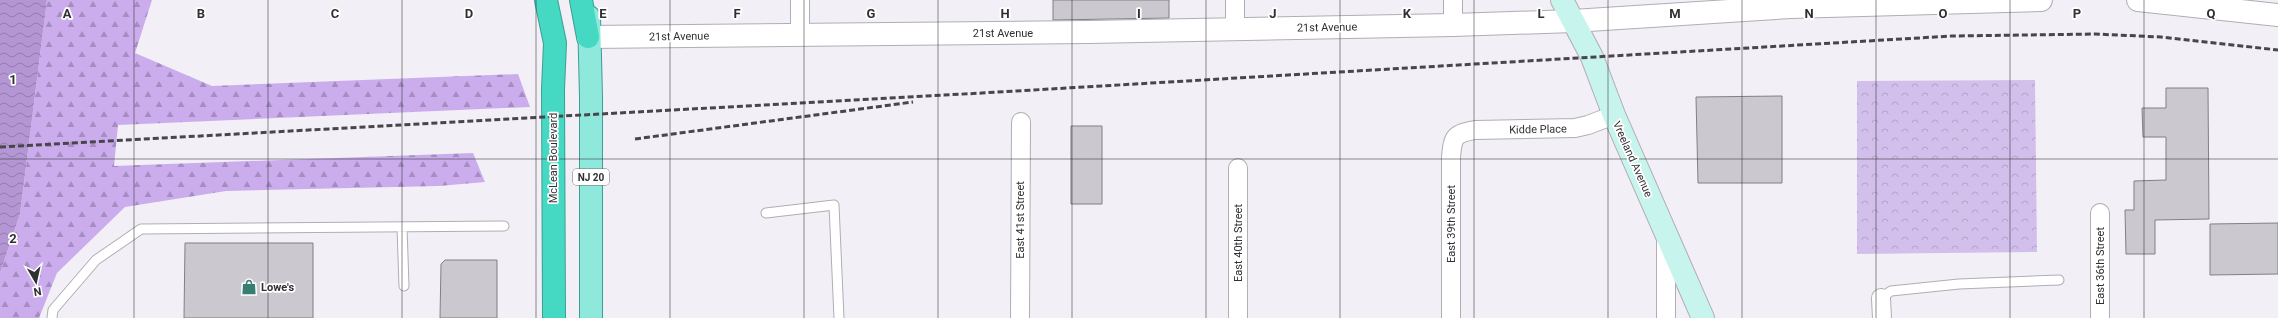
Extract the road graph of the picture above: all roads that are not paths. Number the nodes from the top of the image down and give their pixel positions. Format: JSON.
{"nodes":[{"id":1,"x":531,"y":0,"type":"edge"},
{"id":2,"x":546,"y":0,"type":"edge"},
{"id":3,"x":581,"y":0,"type":"edge"},
{"id":4,"x":590,"y":0,"type":"edge"},
{"id":5,"x":800,"y":0,"type":"edge"},
{"id":6,"x":1235,"y":0,"type":"edge"},
{"id":7,"x":1453,"y":0,"type":"edge"},
{"id":8,"x":1562,"y":0,"type":"edge"},
{"id":9,"x":2041,"y":0,"type":"edge"},
{"id":10,"x":2138,"y":0,"type":"edge"},
{"id":11,"x":1666,"y":8,"type":"edge"},
{"id":12,"x":2278,"y":15,"type":"edge"},
{"id":13,"x":1573,"y":21,"type":"junction"},
{"id":14,"x":1453,"y":25,"type":"junction"},
{"id":15,"x":1235,"y":29,"type":"junction"},
{"id":16,"x":800,"y":34,"type":"junction"},
{"id":17,"x":588,"y":37,"type":"junction"},
{"id":18,"x":553,"y":89,"type":"junction"},
{"id":19,"x":1614,"y":115,"type":"junction"},
{"id":20,"x":1020,"y":122,"type":"dead end"},
{"id":21,"x":1459,"y":133,"type":"joint"},
{"id":22,"x":1238,"y":168,"type":"dead end"},
{"id":23,"x":766,"y":213,"type":"dead end"},
{"id":24,"x":2100,"y":213,"type":"dead end"},
{"id":25,"x":504,"y":226,"type":"dead end"},
{"id":26,"x":402,"y":227,"type":"junction"},
{"id":27,"x":1666,"y":233,"type":"junction"},
{"id":28,"x":2059,"y":280,"type":"dead end"},
{"id":29,"x":404,"y":286,"type":"dead end"},
{"id":30,"x":1881,"y":298,"type":"joint"},
{"id":31,"x":52,"y":318,"type":"edge"},
{"id":32,"x":554,"y":318,"type":"edge"},
{"id":33,"x":590,"y":318,"type":"edge"},
{"id":34,"x":839,"y":318,"type":"edge"},
{"id":35,"x":1020,"y":318,"type":"edge"},
{"id":36,"x":1238,"y":318,"type":"edge"},
{"id":37,"x":1451,"y":318,"type":"edge"},
{"id":38,"x":1666,"y":318,"type":"edge"},
{"id":39,"x":1703,"y":318,"type":"edge"},
{"id":40,"x":1882,"y":318,"type":"edge"},
{"id":41,"x":2100,"y":318,"type":"edge"}],
"edges":[{"from":1,"to":18,"type":"highway"},
{"from":2,"to":18,"type":"highway","name":"McLean Boulevard"},
{"from":3,"to":17,"type":"highway","number":"NJ 20"},
{"from":4,"to":17,"type":"main road"},
{"from":5,"to":16,"type":"street"},
{"from":6,"to":15,"type":"street"},
{"from":7,"to":14,"type":"street"},
{"from":8,"to":13,"type":"main road","name":"Vreeland Avenue"},
{"from":9,"to":11,"type":"street","name":"21st Avenue"},
{"from":10,"to":12,"type":"street"},
{"from":11,"to":13,"type":"street","name":"21st Avenue"},
{"from":13,"to":14,"type":"street","name":"21st Avenue"},
{"from":13,"to":19,"type":"main road","name":"Vreeland Avenue"},
{"from":14,"to":15,"type":"street","name":"21st Avenue"},
{"from":15,"to":16,"type":"street","name":"21st Avenue"},
{"from":16,"to":17,"type":"street","name":"21st Avenue"},
{"from":17,"to":33,"type":"main road","number":"NJ 20"},
{"from":18,"to":32,"type":"highway","name":"McLean Boulevard"},
{"from":19,"to":21,"type":"street","name":"Kidde Place"},
{"from":19,"to":27,"type":"main road","name":"Vreeland Avenue"},
{"from":20,"to":35,"type":"street","name":"East 41st Street"},
{"from":21,"to":37,"type":"street","name":"East 39th Street"},
{"from":22,"to":36,"type":"street","name":"East 40th Street"},
{"from":23,"to":34,"type":"lane"},
{"from":24,"to":41,"type":"street","name":"East 36th Street"},
{"from":25,"to":26,"type":"lane"},
{"from":26,"to":29,"type":"lane"},
{"from":26,"to":31,"type":"lane"},
{"from":27,"to":38,"type":"street"},
{"from":27,"to":39,"type":"main road","name":"Vreeland Avenue"},
{"from":28,"to":30,"type":"lane"},
{"from":30,"to":40,"type":"street"}]}
